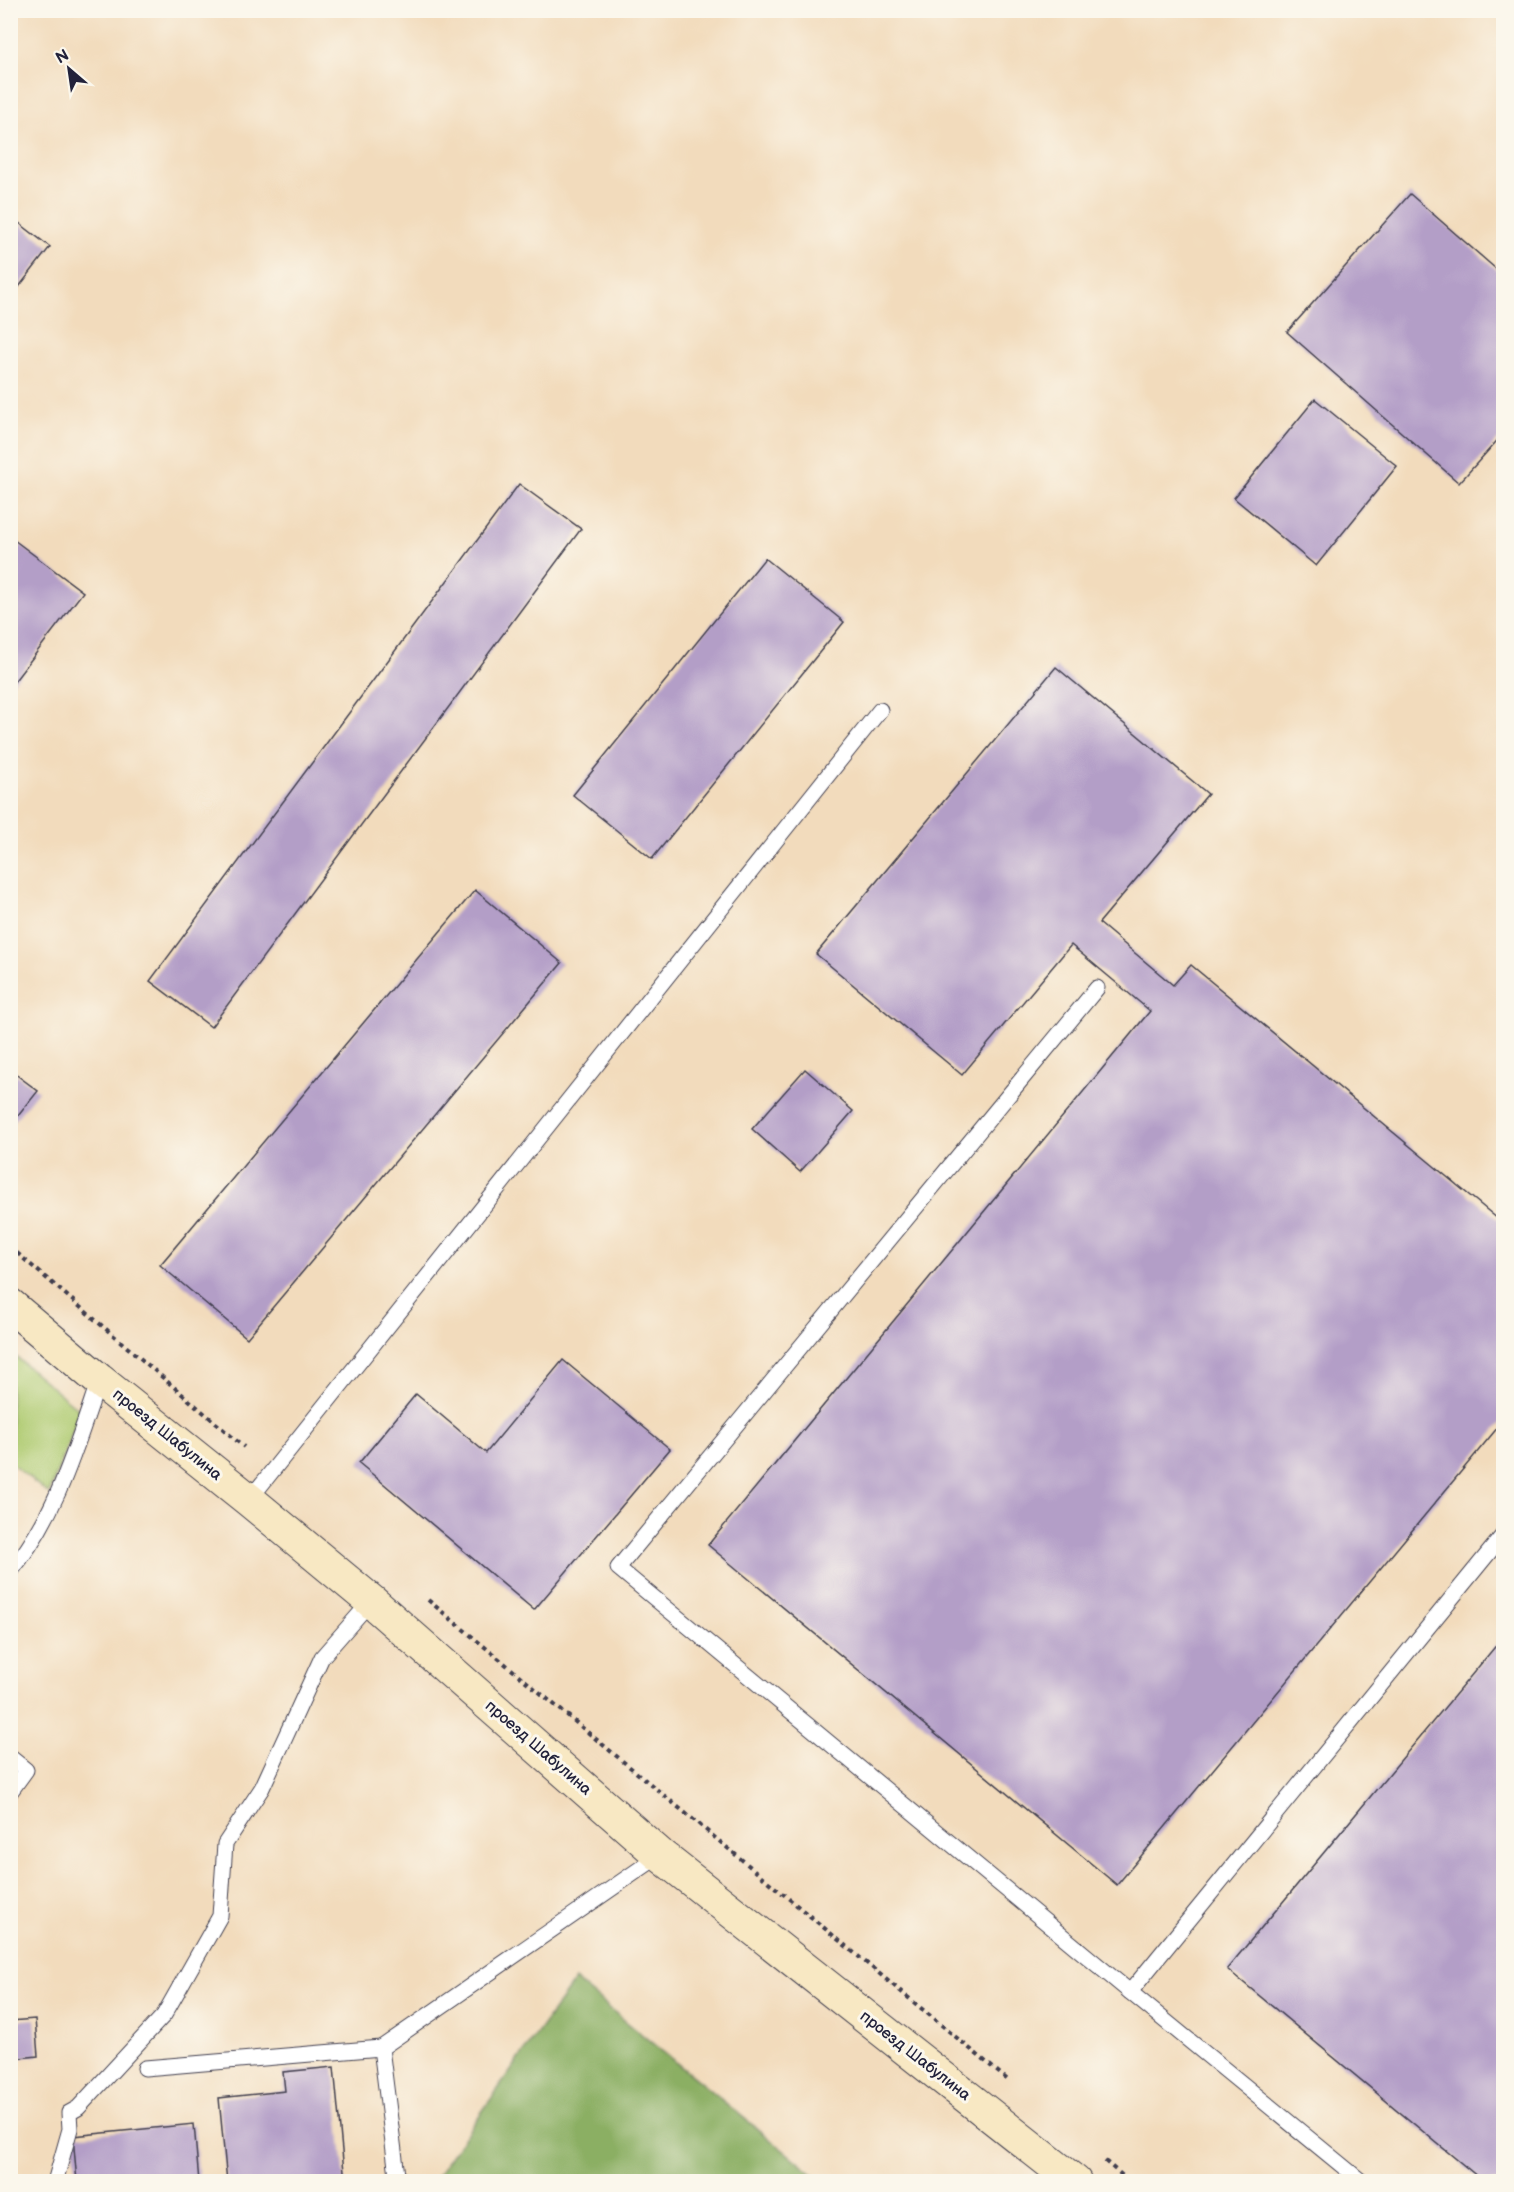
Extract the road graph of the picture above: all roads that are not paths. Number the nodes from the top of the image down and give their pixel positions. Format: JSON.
{"nodes":[{"id":1,"x":880,"y":710,"type":"dead end"},
{"id":2,"x":1097,"y":988,"type":"dead end"},
{"id":3,"x":10,"y":1305,"type":"edge"},
{"id":4,"x":99,"y":1380,"type":"junction"},
{"id":5,"x":249,"y":1500,"type":"junction"},
{"id":6,"x":1503,"y":1534,"type":"edge"},
{"id":7,"x":16,"y":1556,"type":"edge"},
{"id":8,"x":10,"y":1572,"type":"edge"},
{"id":9,"x":370,"y":1601,"type":"junction"},
{"id":10,"x":10,"y":1757,"type":"edge"},
{"id":11,"x":10,"y":1792,"type":"edge"},
{"id":12,"x":660,"y":1855,"type":"junction"},
{"id":13,"x":1130,"y":1992,"type":"junction"},
{"id":14,"x":381,"y":2048,"type":"junction"},
{"id":15,"x":145,"y":2068,"type":"dead end"},
{"id":16,"x":55,"y":2181,"type":"edge"},
{"id":17,"x":394,"y":2181,"type":"edge"},
{"id":18,"x":1075,"y":2181,"type":"edge"},
{"id":19,"x":1362,"y":2181,"type":"edge"}],
"edges":[{"from":1,"to":5,"type":"lane"},
{"from":2,"to":13,"type":"lane"},
{"from":3,"to":4,"type":"street","name":"проезд Шабулина"},
{"from":4,"to":5,"type":"street","name":"проезд Шабулина"},
{"from":4,"to":7,"type":"lane"},
{"from":5,"to":9,"type":"street","name":"проезд Шабулина"},
{"from":6,"to":13,"type":"lane"},
{"from":7,"to":8,"type":"lane"},
{"from":9,"to":12,"type":"street","name":"проезд Шабулина"},
{"from":9,"to":16,"type":"lane"},
{"from":10,"to":11,"type":"lane"},
{"from":12,"to":14,"type":"lane"},
{"from":12,"to":18,"type":"street","name":"проезд Шабулина"},
{"from":13,"to":19,"type":"lane"},
{"from":14,"to":15,"type":"lane"},
{"from":14,"to":17,"type":"lane"}]}
